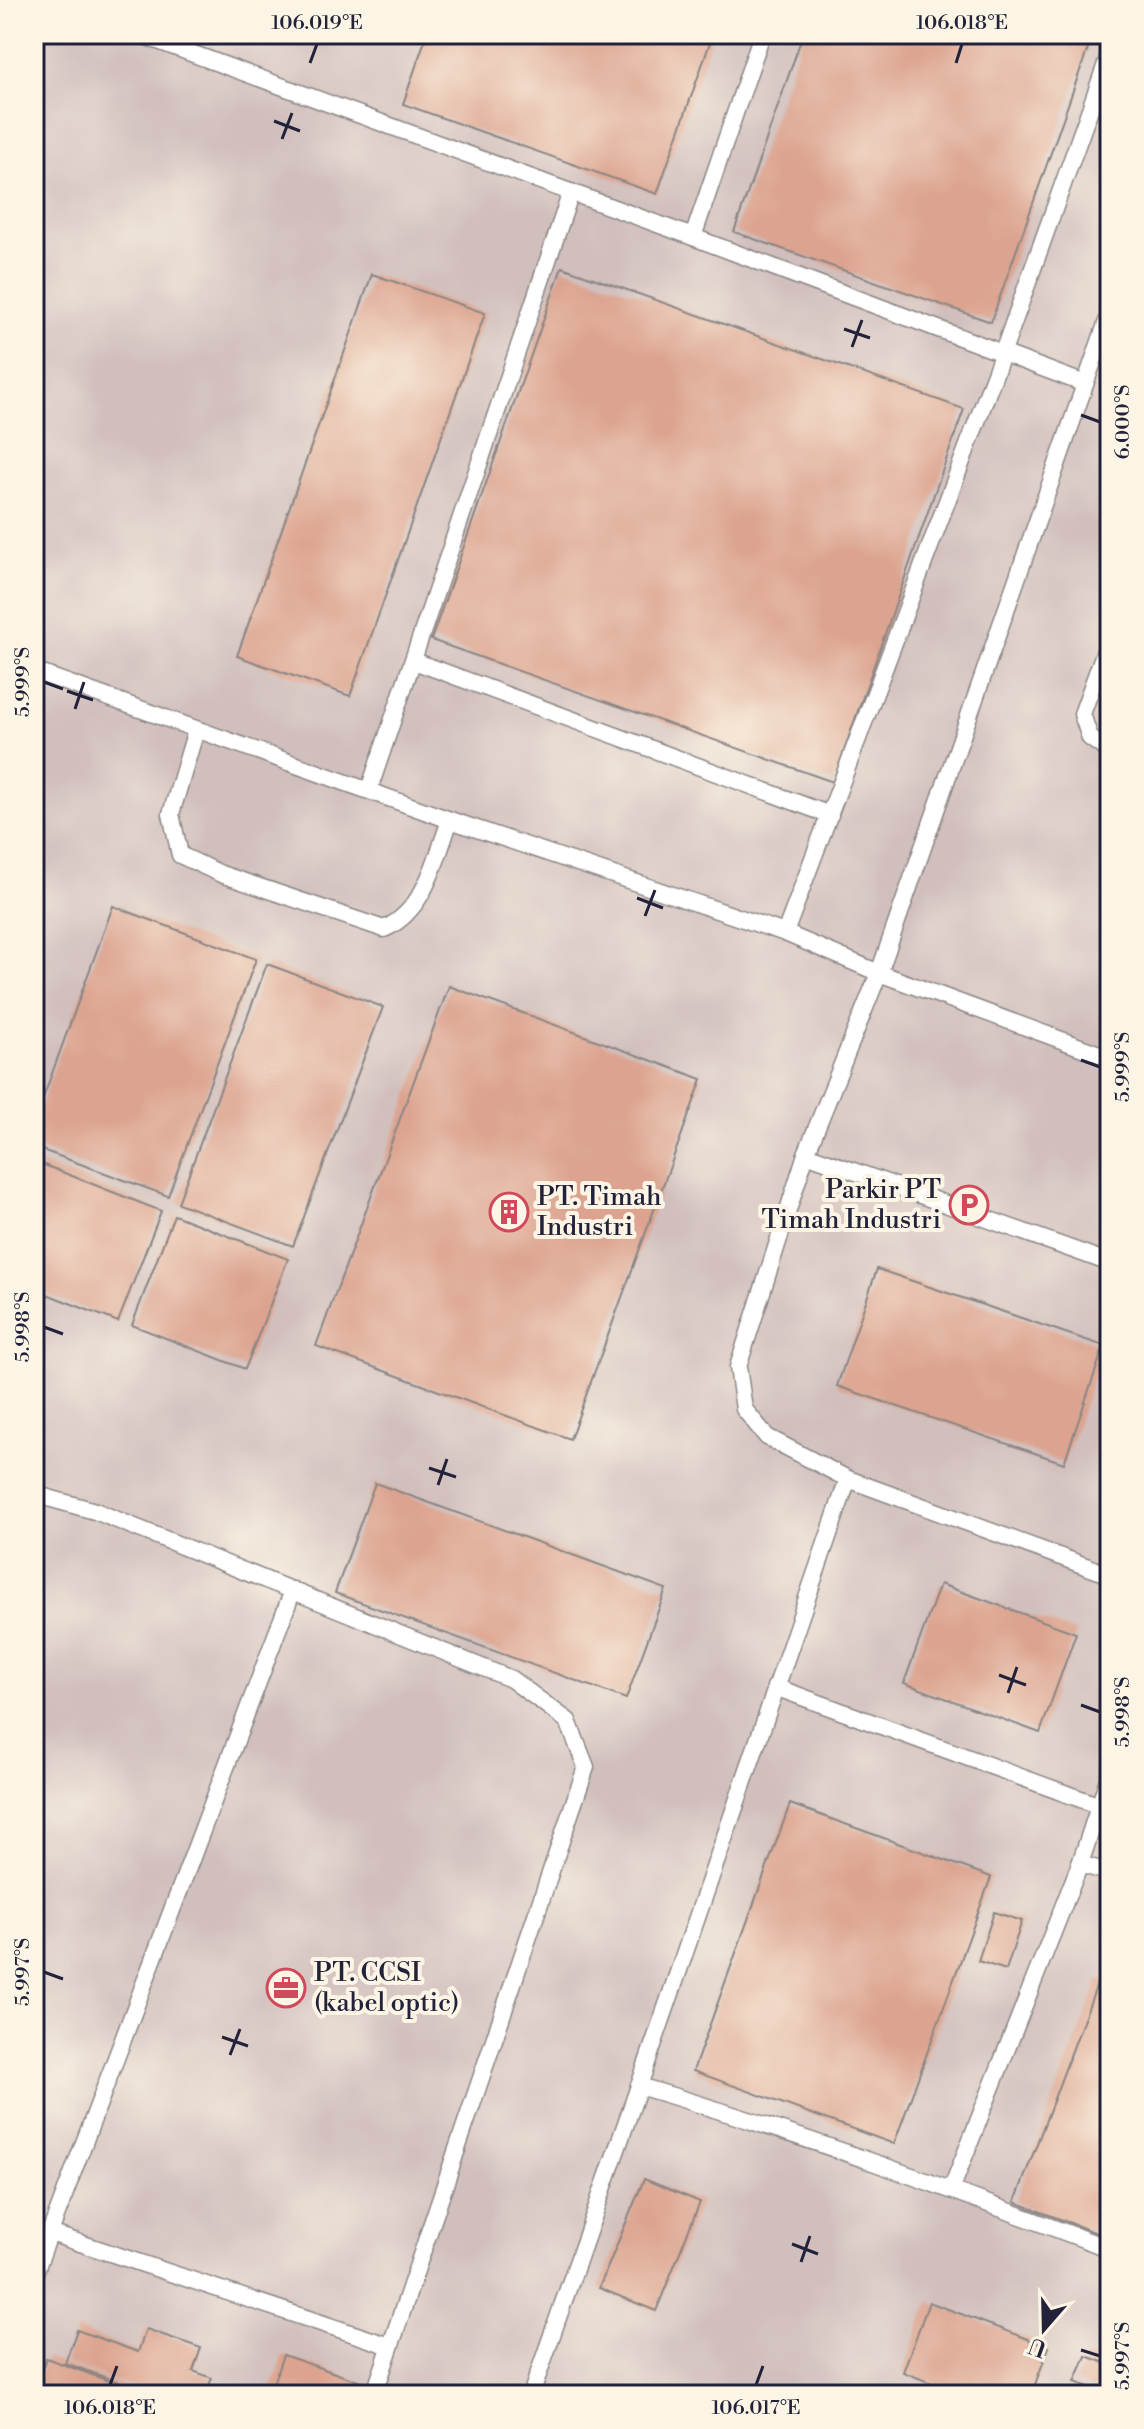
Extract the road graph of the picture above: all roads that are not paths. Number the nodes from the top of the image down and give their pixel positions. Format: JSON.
{"nodes":[{"id":1,"x":139,"y":34,"type":"edge"},
{"id":2,"x":762,"y":34,"type":"edge"},
{"id":3,"x":1110,"y":53,"type":"edge"},
{"id":4,"x":571,"y":192,"type":"junction"},
{"id":5,"x":693,"y":237,"type":"junction"},
{"id":6,"x":1110,"y":313,"type":"edge"},
{"id":7,"x":1003,"y":352,"type":"junction"},
{"id":8,"x":1085,"y":384,"type":"junction"},
{"id":9,"x":1110,"y":637,"type":"edge"},
{"id":10,"x":414,"y":661,"type":"junction"},
{"id":11,"x":34,"y":671,"type":"edge"},
{"id":12,"x":196,"y":730,"type":"junction"},
{"id":13,"x":1110,"y":752,"type":"edge"},
{"id":14,"x":369,"y":790,"type":"junction"},
{"id":15,"x":830,"y":815,"type":"junction"},
{"id":16,"x":450,"y":820,"type":"junction"},
{"id":17,"x":785,"y":933,"type":"junction"},
{"id":18,"x":879,"y":973,"type":"junction"},
{"id":19,"x":1110,"y":1058,"type":"edge"},
{"id":20,"x":806,"y":1154,"type":"junction"},
{"id":21,"x":1110,"y":1263,"type":"edge"},
{"id":22,"x":848,"y":1479,"type":"junction"},
{"id":23,"x":34,"y":1494,"type":"edge"},
{"id":24,"x":1110,"y":1575,"type":"edge"},
{"id":25,"x":293,"y":1590,"type":"junction"},
{"id":26,"x":775,"y":1687,"type":"junction"},
{"id":27,"x":1110,"y":1773,"type":"edge"},
{"id":28,"x":1097,"y":1805,"type":"junction"},
{"id":29,"x":1080,"y":1864,"type":"junction"},
{"id":30,"x":1110,"y":1873,"type":"edge"},
{"id":31,"x":639,"y":2086,"type":"junction"},
{"id":32,"x":951,"y":2190,"type":"junction"},
{"id":33,"x":50,"y":2233,"type":"junction"},
{"id":34,"x":1110,"y":2249,"type":"edge"},
{"id":35,"x":34,"y":2275,"type":"edge"},
{"id":36,"x":390,"y":2346,"type":"junction"},
{"id":37,"x":374,"y":2395,"type":"edge"},
{"id":38,"x":531,"y":2395,"type":"edge"}],
"edges":[{"from":1,"to":4,"type":"lane"},
{"from":2,"to":5,"type":"lane"},
{"from":3,"to":7,"type":"lane"},
{"from":4,"to":5,"type":"lane"},
{"from":4,"to":10,"type":"lane"},
{"from":5,"to":7,"type":"lane"},
{"from":6,"to":8,"type":"lane"},
{"from":7,"to":8,"type":"lane"},
{"from":7,"to":15,"type":"lane"},
{"from":8,"to":18,"type":"lane"},
{"from":9,"to":13,"type":"lane"},
{"from":10,"to":14,"type":"lane"},
{"from":10,"to":15,"type":"lane"},
{"from":11,"to":12,"type":"lane"},
{"from":12,"to":14,"type":"lane"},
{"from":12,"to":16,"type":"lane"},
{"from":14,"to":16,"type":"lane"},
{"from":15,"to":17,"type":"lane"},
{"from":16,"to":17,"type":"lane"},
{"from":17,"to":18,"type":"lane"},
{"from":18,"to":19,"type":"lane"},
{"from":18,"to":20,"type":"lane"},
{"from":20,"to":21,"type":"lane"},
{"from":20,"to":22,"type":"lane"},
{"from":22,"to":24,"type":"lane"},
{"from":22,"to":26,"type":"lane"},
{"from":23,"to":25,"type":"lane"},
{"from":25,"to":33,"type":"lane"},
{"from":25,"to":36,"type":"lane"},
{"from":26,"to":28,"type":"lane"},
{"from":26,"to":31,"type":"lane"},
{"from":27,"to":28,"type":"lane"},
{"from":28,"to":29,"type":"lane"},
{"from":29,"to":30,"type":"lane"},
{"from":29,"to":32,"type":"lane"},
{"from":31,"to":32,"type":"lane"},
{"from":31,"to":38,"type":"lane"},
{"from":32,"to":34,"type":"lane"},
{"from":33,"to":35,"type":"lane"},
{"from":33,"to":36,"type":"lane"},
{"from":36,"to":37,"type":"lane"}]}
